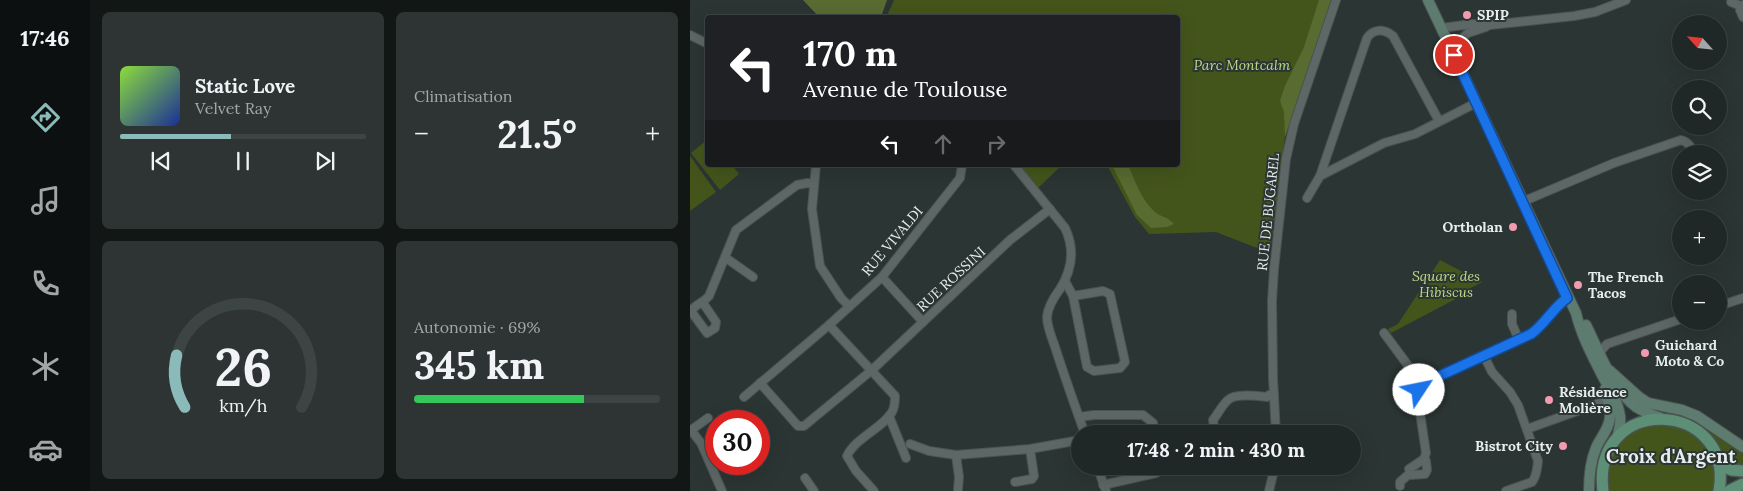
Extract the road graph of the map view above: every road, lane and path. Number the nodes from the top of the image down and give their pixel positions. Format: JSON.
{"nodes":[{"id":1,"x":1336,"y":0,"type":"edge"},
{"id":2,"x":1428,"y":0,"type":"edge"},
{"id":3,"x":1626,"y":0,"type":"edge"},
{"id":4,"x":1731,"y":2,"type":"dead end"},
{"id":5,"x":1742,"y":5,"type":"edge"},
{"id":6,"x":1743,"y":17,"type":"edge"},
{"id":7,"x":1460,"y":26,"type":"junction"},
{"id":8,"x":1490,"y":26,"type":"junction"},
{"id":9,"x":1441,"y":28,"type":"junction"},
{"id":10,"x":690,"y":35,"type":"edge"},
{"id":11,"x":1464,"y":37,"type":"junction"},
{"id":12,"x":705,"y":42,"type":"edge"},
{"id":13,"x":1449,"y":46,"type":"junction"},
{"id":14,"x":1476,"y":103,"type":"junction"},
{"id":15,"x":1439,"y":121,"type":"junction"},
{"id":16,"x":1690,"y":145,"type":"edge"},
{"id":17,"x":816,"y":167,"type":"edge"},
{"id":18,"x":962,"y":167,"type":"edge"},
{"id":19,"x":1016,"y":167,"type":"edge"},
{"id":20,"x":1320,"y":176,"type":"junction"},
{"id":21,"x":813,"y":184,"type":"junction"},
{"id":22,"x":1307,"y":198,"type":"dead end"},
{"id":23,"x":1522,"y":202,"type":"junction"},
{"id":24,"x":1050,"y":210,"type":"junction"},
{"id":25,"x":726,"y":258,"type":"junction"},
{"id":26,"x":754,"y":277,"type":"dead end"},
{"id":27,"x":882,"y":277,"type":"junction"},
{"id":28,"x":1065,"y":281,"type":"junction"},
{"id":29,"x":1073,"y":296,"type":"junction"},
{"id":30,"x":1567,"y":298,"type":"junction"},
{"id":31,"x":1743,"y":298,"type":"edge"},
{"id":32,"x":703,"y":303,"type":"dead end"},
{"id":33,"x":1727,"y":303,"type":"edge"},
{"id":34,"x":849,"y":306,"type":"junction"},
{"id":35,"x":1576,"y":313,"type":"junction"},
{"id":36,"x":1512,"y":314,"type":"dead end"},
{"id":37,"x":922,"y":322,"type":"junction"},
{"id":38,"x":1672,"y":322,"type":"edge"},
{"id":39,"x":830,"y":325,"type":"junction"},
{"id":40,"x":1384,"y":333,"type":"dead end"},
{"id":41,"x":1519,"y":340,"type":"junction"},
{"id":42,"x":1600,"y":352,"type":"junction"},
{"id":43,"x":1484,"y":356,"type":"junction"},
{"id":44,"x":872,"y":370,"type":"junction"},
{"id":45,"x":1604,"y":370,"type":"junction"},
{"id":46,"x":760,"y":383,"type":"junction"},
{"id":47,"x":1421,"y":383,"type":"junction"},
{"id":48,"x":1271,"y":395,"type":"junction"},
{"id":49,"x":744,"y":397,"type":"dead end"},
{"id":50,"x":1608,"y":400,"type":"junction"},
{"id":51,"x":889,"y":416,"type":"junction"},
{"id":52,"x":1079,"y":417,"type":"junction"},
{"id":53,"x":1661,"y":418,"type":"junction"},
{"id":54,"x":705,"y":420,"type":"edge"},
{"id":55,"x":1082,"y":425,"type":"edge"},
{"id":56,"x":1153,"y":425,"type":"edge"},
{"id":57,"x":1214,"y":425,"type":"edge"},
{"id":58,"x":1275,"y":425,"type":"edge"},
{"id":59,"x":1527,"y":429,"type":"junction"},
{"id":60,"x":691,"y":431,"type":"edge"},
{"id":61,"x":1617,"y":438,"type":"junction"},
{"id":62,"x":1071,"y":442,"type":"edge"},
{"id":63,"x":910,"y":444,"type":"dead end"},
{"id":64,"x":1743,"y":447,"type":"edge"},
{"id":65,"x":1030,"y":449,"type":"junction"},
{"id":66,"x":956,"y":455,"type":"junction"},
{"id":67,"x":906,"y":458,"type":"dead end"},
{"id":68,"x":1424,"y":459,"type":"junction"},
{"id":69,"x":1719,"y":465,"type":"junction"},
{"id":70,"x":1743,"y":471,"type":"edge"},
{"id":71,"x":1410,"y":474,"type":"junction"},
{"id":72,"x":1100,"y":475,"type":"edge"},
{"id":73,"x":1152,"y":475,"type":"edge"},
{"id":74,"x":1273,"y":475,"type":"edge"},
{"id":75,"x":805,"y":478,"type":"dead end"},
{"id":76,"x":1015,"y":482,"type":"dead end"},
{"id":77,"x":1743,"y":484,"type":"edge"},
{"id":78,"x":1400,"y":486,"type":"dead end"},
{"id":79,"x":1104,"y":488,"type":"edge"},
{"id":80,"x":958,"y":489,"type":"dead end"},
{"id":81,"x":722,"y":491,"type":"edge"},
{"id":82,"x":814,"y":491,"type":"edge"},
{"id":83,"x":874,"y":491,"type":"edge"},
{"id":84,"x":1269,"y":491,"type":"edge"},
{"id":85,"x":1506,"y":491,"type":"edge"},
{"id":86,"x":1589,"y":491,"type":"edge"},
{"id":87,"x":1603,"y":491,"type":"edge"},
{"id":88,"x":1719,"y":491,"type":"edge"},
{"id":89,"x":1729,"y":491,"type":"edge"}],
"edges":[{"from":1,"to":48,"type":"street","name":"RUE DE BUGAREL"},
{"from":2,"to":9,"type":"main road"},
{"from":3,"to":8,"type":"street"},
{"from":4,"to":5,"type":"street"},
{"from":5,"to":6,"type":"street"},
{"from":7,"to":8,"type":"street"},
{"from":7,"to":9,"type":"street"},
{"from":7,"to":11,"type":"street"},
{"from":8,"to":11,"type":"street"},
{"from":9,"to":13,"type":"main road"},
{"from":10,"to":12,"type":"street"},
{"from":11,"to":13,"type":"street"},
{"from":13,"to":14,"type":"main road"},
{"from":14,"to":15,"type":"street"},
{"from":14,"to":23,"type":"main road"},
{"from":15,"to":20,"type":"street"},
{"from":15,"to":20,"type":"street"},
{"from":16,"to":23,"type":"street"},
{"from":17,"to":21,"type":"street"},
{"from":18,"to":27,"type":"street","name":"RUE VIVALDI"},
{"from":19,"to":24,"type":"street"},
{"from":20,"to":22,"type":"street"},
{"from":21,"to":25,"type":"street"},
{"from":21,"to":34,"type":"street"},
{"from":23,"to":30,"type":"main road"},
{"from":24,"to":28,"type":"street"},
{"from":24,"to":37,"type":"street","name":"RUE ROSSINI"},
{"from":25,"to":26,"type":"street"},
{"from":25,"to":32,"type":"street"},
{"from":27,"to":34,"type":"street","name":"RUE VIVALDI"},
{"from":27,"to":37,"type":"street"},
{"from":28,"to":29,"type":"street"},
{"from":28,"to":52,"type":"street"},
{"from":29,"to":29,"type":"street"},
{"from":30,"to":35,"type":"main road"},
{"from":30,"to":41,"type":"street"},
{"from":31,"to":33,"type":"street"},
{"from":34,"to":39,"type":"street","name":"RUE VIVALDI"},
{"from":35,"to":42,"type":"main road"},
{"from":35,"to":45,"type":"main road"},
{"from":36,"to":41,"type":"street"},
{"from":37,"to":44,"type":"street","name":"RUE ROSSINI"},
{"from":38,"to":42,"type":"street"},
{"from":39,"to":44,"type":"street"},
{"from":39,"to":46,"type":"street","name":"RUE VIVALDI"},
{"from":40,"to":47,"type":"street"},
{"from":41,"to":43,"type":"street"},
{"from":42,"to":45,"type":"main road"},
{"from":43,"to":47,"type":"street"},
{"from":43,"to":59,"type":"street"},
{"from":44,"to":46,"type":"street","name":"RUE ROSSINI"},
{"from":44,"to":51,"type":"street"},
{"from":45,"to":50,"type":"main road"},
{"from":45,"to":53,"type":"main road"},
{"from":45,"to":61,"type":"main road"},
{"from":45,"to":64,"type":"main road"},
{"from":46,"to":49,"type":"street","name":"RUE VIVALDI"},
{"from":47,"to":68,"type":"street"},
{"from":48,"to":57,"type":"street"},
{"from":48,"to":58,"type":"street","name":"RUE DE BUGAREL"},
{"from":50,"to":59,"type":"street"},
{"from":50,"to":86,"type":"main road"},
{"from":51,"to":67,"type":"street"},
{"from":51,"to":83,"type":"street"},
{"from":52,"to":55,"type":"street"},
{"from":52,"to":56,"type":"street"},
{"from":53,"to":61,"type":"main road"},
{"from":53,"to":69,"type":"main road"},
{"from":54,"to":60,"type":"street"},
{"from":59,"to":85,"type":"street"},
{"from":60,"to":81,"type":"street"},
{"from":61,"to":87,"type":"main road"},
{"from":62,"to":65,"type":"street"},
{"from":63,"to":66,"type":"street"},
{"from":65,"to":66,"type":"street"},
{"from":65,"to":76,"type":"street"},
{"from":66,"to":80,"type":"street"},
{"from":68,"to":71,"type":"street"},
{"from":68,"to":71,"type":"street"},
{"from":69,"to":70,"type":"main road"},
{"from":69,"to":88,"type":"main road"},
{"from":71,"to":78,"type":"street"},
{"from":72,"to":79,"type":"street"},
{"from":73,"to":79,"type":"street"},
{"from":74,"to":84,"type":"street"},
{"from":75,"to":82,"type":"street"},
{"from":77,"to":89,"type":"main road"}]}
